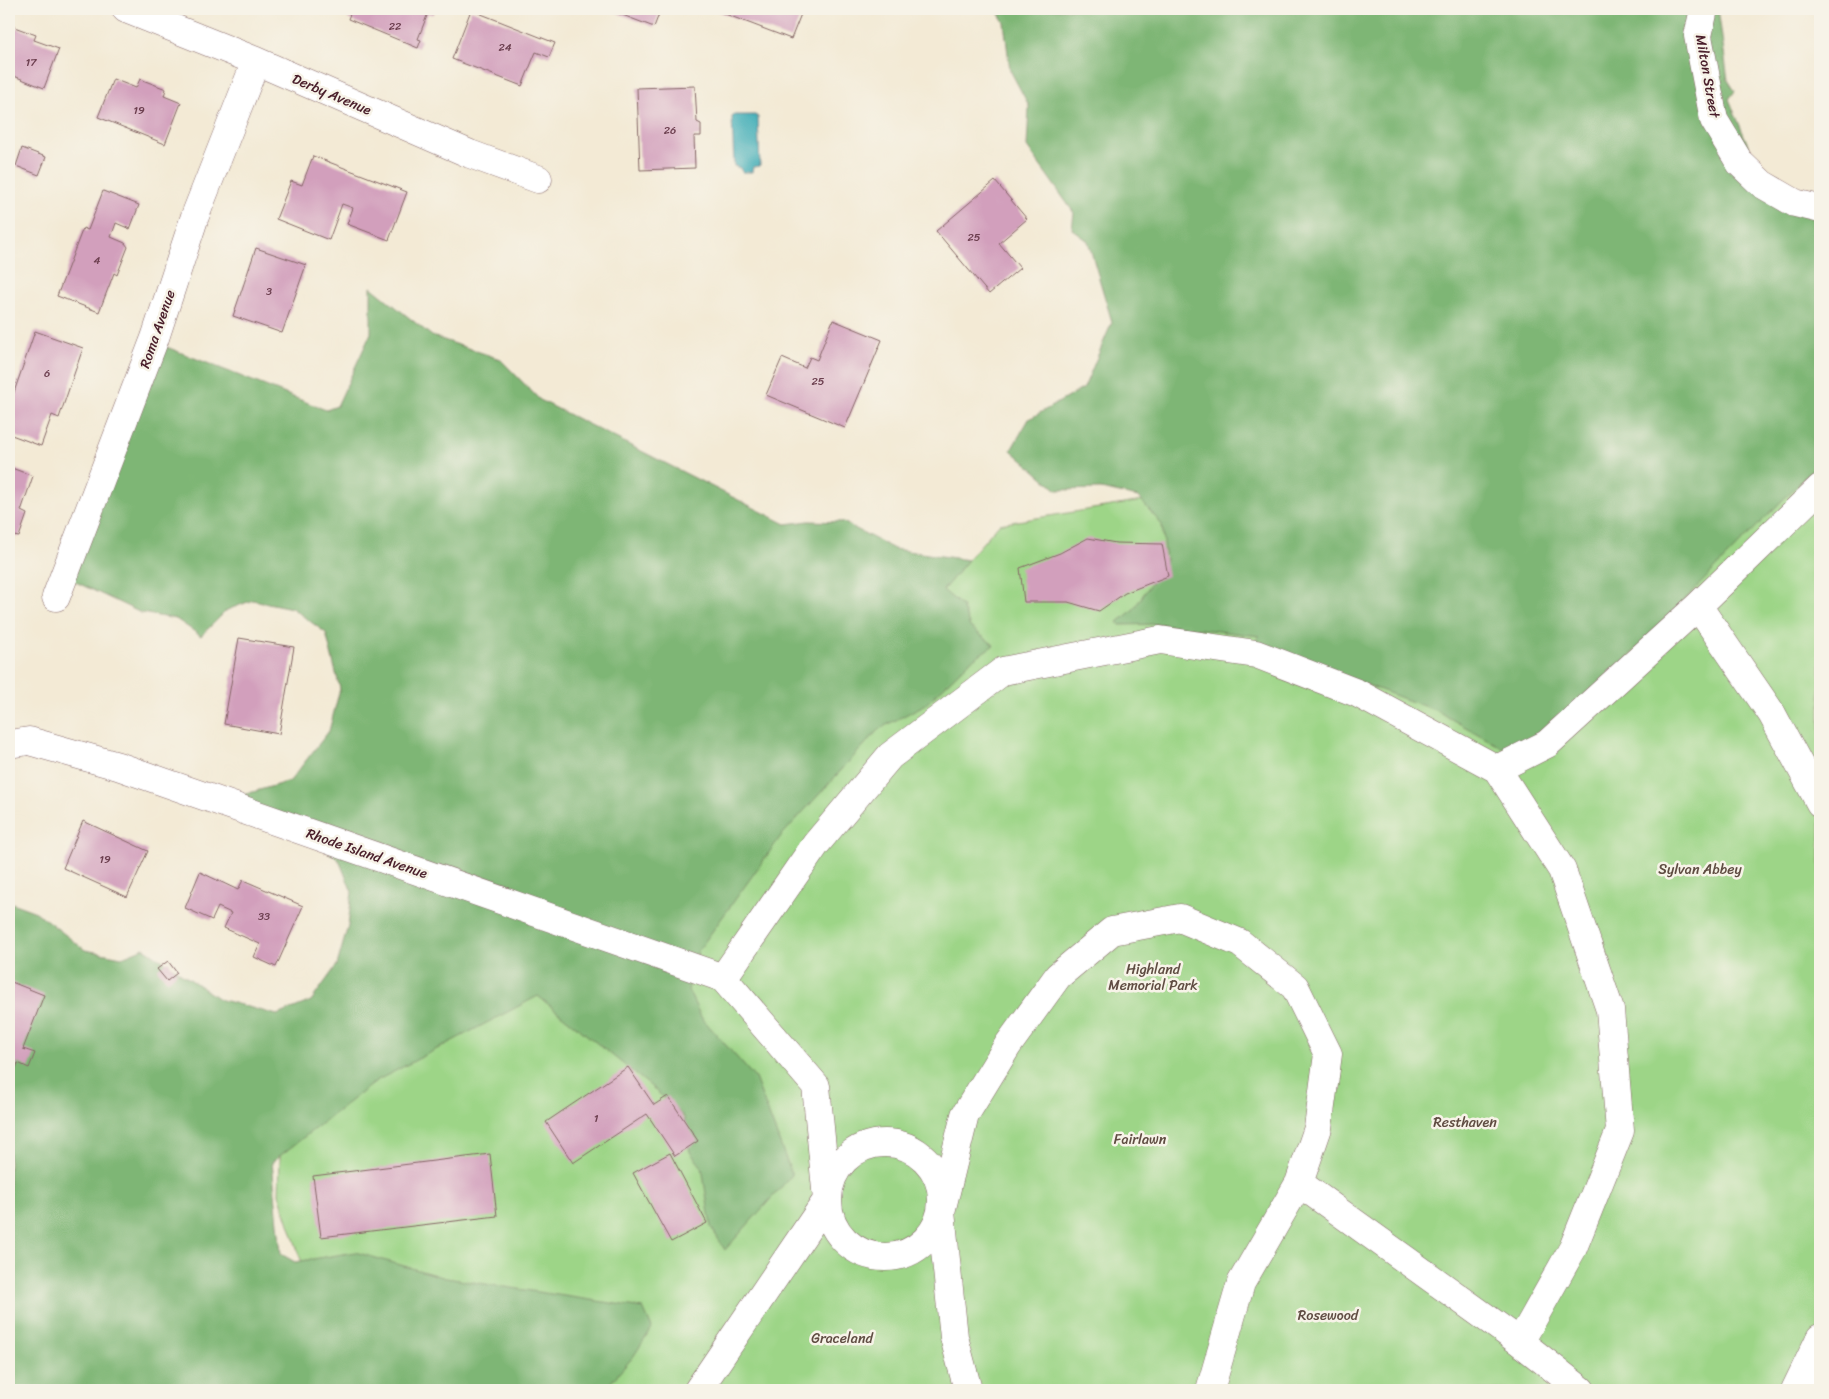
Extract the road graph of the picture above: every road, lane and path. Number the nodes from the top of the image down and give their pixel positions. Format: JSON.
{"nodes":[{"id":1,"x":126,"y":9,"type":"edge"},
{"id":2,"x":1704,"y":9,"type":"edge"},
{"id":3,"x":256,"y":61,"type":"junction"},
{"id":4,"x":538,"y":179,"type":"dead end"},
{"id":5,"x":1820,"y":209,"type":"edge"},
{"id":6,"x":1820,"y":488,"type":"edge"},
{"id":7,"x":56,"y":597,"type":"dead end"},
{"id":8,"x":1698,"y":606,"type":"junction"},
{"id":9,"x":9,"y":744,"type":"edge"},
{"id":10,"x":1497,"y":769,"type":"junction"},
{"id":11,"x":1820,"y":803,"type":"edge"},
{"id":12,"x":723,"y":978,"type":"junction"},
{"id":13,"x":1299,"y":1183,"type":"junction"},
{"id":14,"x":827,"y":1200,"type":"junction"},
{"id":15,"x":941,"y":1212,"type":"junction"},
{"id":16,"x":1820,"y":1338,"type":"edge"},
{"id":17,"x":1520,"y":1342,"type":"junction"},
{"id":18,"x":698,"y":1390,"type":"edge"},
{"id":19,"x":968,"y":1390,"type":"edge"},
{"id":20,"x":1210,"y":1390,"type":"edge"},
{"id":21,"x":1581,"y":1390,"type":"edge"},
{"id":22,"x":1794,"y":1390,"type":"edge"}],
"edges":[{"from":1,"to":3,"type":"street","name":"Derby Avenue"},
{"from":2,"to":5,"type":"street","name":"Milton Street"},
{"from":3,"to":4,"type":"street","name":"Derby Avenue"},
{"from":3,"to":7,"type":"street","name":"Roma Avenue"},
{"from":6,"to":8,"type":"street"},
{"from":8,"to":10,"type":"street"},
{"from":8,"to":11,"type":"street"},
{"from":9,"to":12,"type":"street","name":"Rhode Island Avenue"},
{"from":10,"to":12,"type":"street"},
{"from":10,"to":17,"type":"street"},
{"from":12,"to":14,"type":"street"},
{"from":13,"to":15,"type":"street"},
{"from":13,"to":17,"type":"street"},
{"from":13,"to":20,"type":"street"},
{"from":14,"to":15,"type":"street"},
{"from":14,"to":15,"type":"street"},
{"from":14,"to":18,"type":"street"},
{"from":15,"to":19,"type":"street"},
{"from":16,"to":22,"type":"street"},
{"from":17,"to":21,"type":"street"}]}
